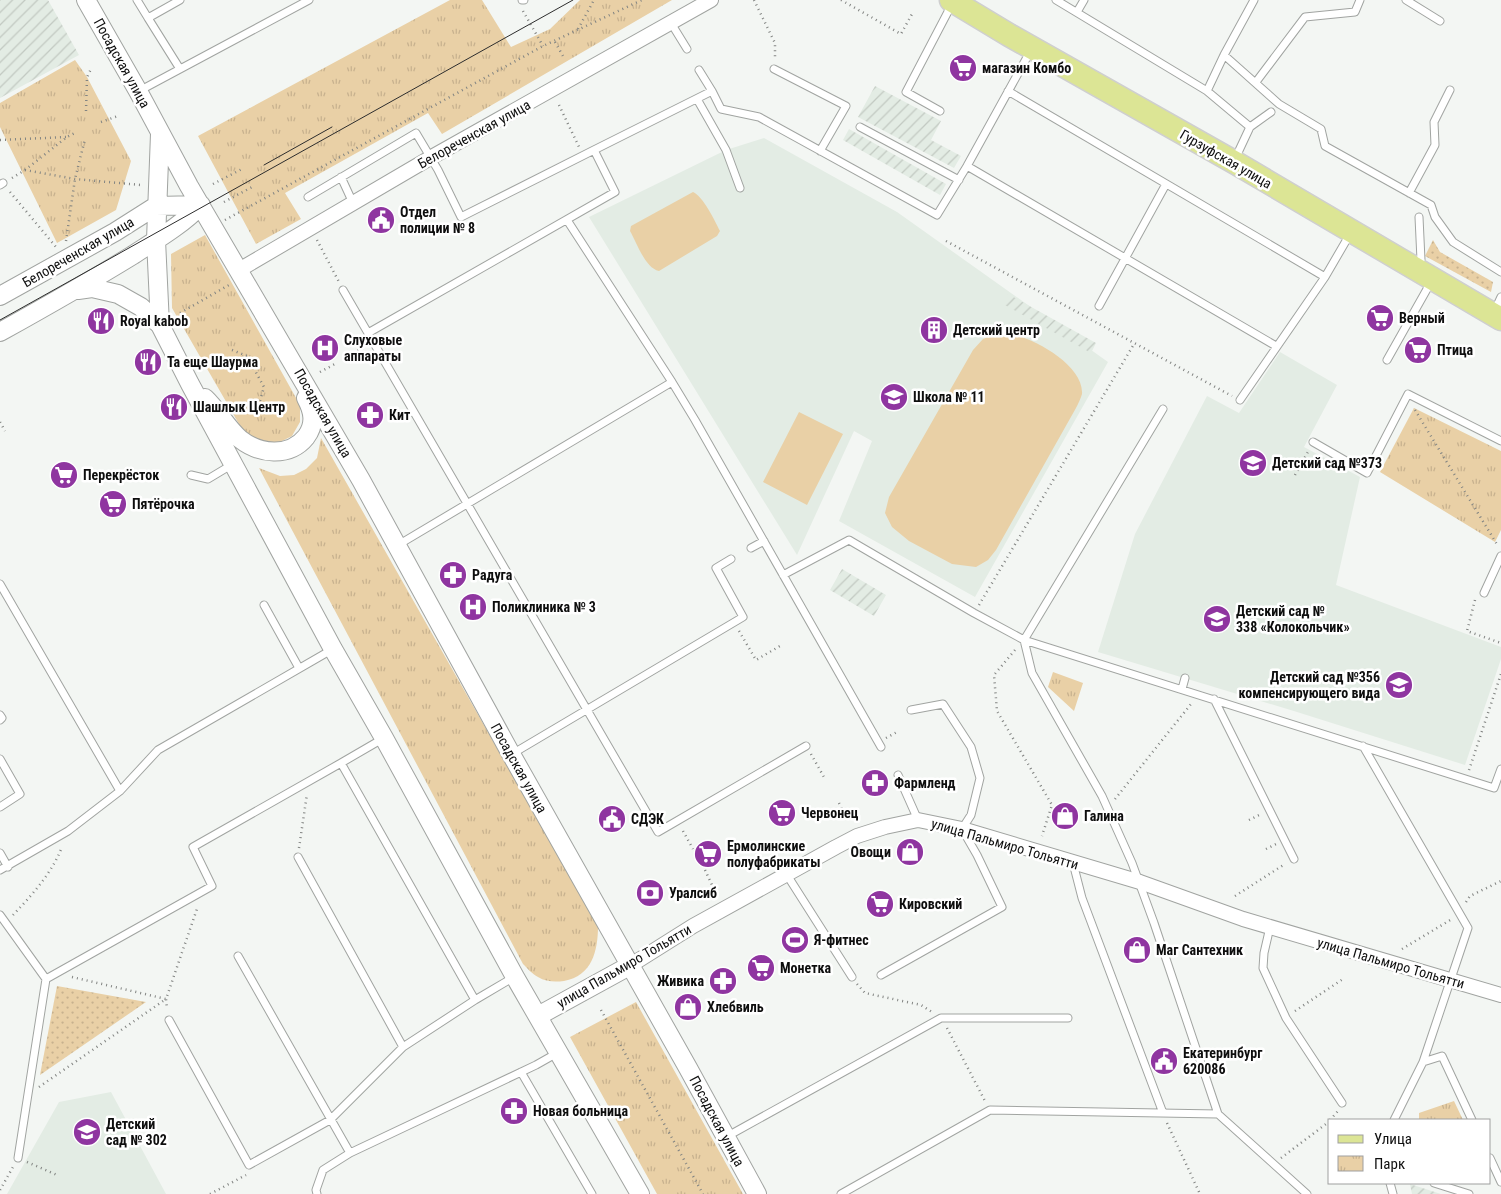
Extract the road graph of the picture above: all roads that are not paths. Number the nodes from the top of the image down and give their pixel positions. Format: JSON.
{"nodes":[{"id":1,"x":86,"y":0,"type":"edge"},
{"id":2,"x":137,"y":0,"type":"edge"},
{"id":3,"x":180,"y":0,"type":"edge"},
{"id":4,"x":309,"y":0,"type":"edge"},
{"id":5,"x":711,"y":0,"type":"edge"},
{"id":6,"x":1056,"y":0,"type":"edge"},
{"id":7,"x":1084,"y":0,"type":"edge"},
{"id":8,"x":1254,"y":0,"type":"edge"},
{"id":9,"x":1360,"y":0,"type":"edge"},
{"id":10,"x":1406,"y":0,"type":"edge"},
{"id":11,"x":952,"y":1,"type":"edge"},
{"id":12,"x":1077,"y":12,"type":"junction"},
{"id":13,"x":148,"y":18,"type":"junction"},
{"id":14,"x":1440,"y":21,"type":"dead end"},
{"id":15,"x":671,"y":23,"type":"junction"},
{"id":16,"x":1033,"y":48,"type":"junction"},
{"id":17,"x":687,"y":49,"type":"dead end"},
{"id":18,"x":1224,"y":55,"type":"junction"},
{"id":19,"x":774,"y":69,"type":"road end"},
{"id":20,"x":180,"y":70,"type":"junction"},
{"id":21,"x":700,"y":70,"type":"dead end"},
{"id":22,"x":1256,"y":82,"type":"junction"},
{"id":23,"x":1450,"y":90,"type":"dead end"},
{"id":24,"x":138,"y":91,"type":"junction"},
{"id":25,"x":712,"y":91,"type":"junction"},
{"id":26,"x":1008,"y":91,"type":"junction"},
{"id":27,"x":1207,"y":91,"type":"junction"},
{"id":28,"x":697,"y":99,"type":"junction"},
{"id":29,"x":940,"y":111,"type":"dead end"},
{"id":30,"x":1271,"y":112,"type":"dead end"},
{"id":31,"x":860,"y":127,"type":"dead end"},
{"id":32,"x":1250,"y":127,"type":"junction"},
{"id":33,"x":160,"y":134,"type":"junction"},
{"id":34,"x":594,"y":150,"type":"junction"},
{"id":35,"x":820,"y":151,"type":"junction"},
{"id":36,"x":430,"y":158,"type":"junction"},
{"id":37,"x":1234,"y":162,"type":"junction"},
{"id":38,"x":967,"y":166,"type":"junction"},
{"id":39,"x":341,"y":177,"type":"junction"},
{"id":40,"x":959,"y":180,"type":"junction"},
{"id":41,"x":1166,"y":184,"type":"junction"},
{"id":42,"x":740,"y":188,"type":"dead end"},
{"id":43,"x":1409,"y":193,"type":"junction"},
{"id":44,"x":308,"y":197,"type":"dead end"},
{"id":45,"x":353,"y":203,"type":"junction"},
{"id":46,"x":201,"y":205,"type":"junction"},
{"id":47,"x":156,"y":206,"type":"junction"},
{"id":48,"x":1419,"y":217,"type":"dead end"},
{"id":49,"x":566,"y":220,"type":"junction"},
{"id":50,"x":1351,"y":232,"type":"junction"},
{"id":51,"x":156,"y":240,"type":"junction"},
{"id":52,"x":1126,"y":258,"type":"junction"},
{"id":53,"x":1501,"y":272,"type":"edge"},
{"id":54,"x":1424,"y":275,"type":"junction"},
{"id":55,"x":234,"y":277,"type":"junction"},
{"id":56,"x":1325,"y":277,"type":"junction"},
{"id":57,"x":78,"y":290,"type":"junction"},
{"id":58,"x":343,"y":290,"type":"road end"},
{"id":59,"x":0,"y":296,"type":"edge"},
{"id":60,"x":1099,"y":306,"type":"dead end"},
{"id":61,"x":1498,"y":310,"type":"edge"},
{"id":62,"x":160,"y":325,"type":"junction"},
{"id":63,"x":0,"y":332,"type":"edge"},
{"id":64,"x":368,"y":333,"type":"junction"},
{"id":65,"x":281,"y":342,"type":"junction"},
{"id":66,"x":1276,"y":346,"type":"junction"},
{"id":67,"x":1387,"y":360,"type":"dead end"},
{"id":68,"x":672,"y":382,"type":"junction"},
{"id":69,"x":190,"y":384,"type":"junction"},
{"id":70,"x":1240,"y":400,"type":"road end"},
{"id":71,"x":1163,"y":409,"type":"dead end"},
{"id":72,"x":1501,"y":441,"type":"edge"},
{"id":73,"x":1313,"y":442,"type":"road end"},
{"id":74,"x":233,"y":464,"type":"junction"},
{"id":75,"x":191,"y":475,"type":"dead end"},
{"id":76,"x":467,"y":504,"type":"junction"},
{"id":77,"x":764,"y":541,"type":"junction"},
{"id":78,"x":398,"y":545,"type":"junction"},
{"id":79,"x":751,"y":548,"type":"dead end"},
{"id":80,"x":1501,"y":556,"type":"edge"},
{"id":81,"x":731,"y":560,"type":"dead end"},
{"id":82,"x":783,"y":575,"type":"junction"},
{"id":83,"x":0,"y":584,"type":"edge"},
{"id":84,"x":1484,"y":593,"type":"road end"},
{"id":85,"x":264,"y":605,"type":"dead end"},
{"id":86,"x":1024,"y":640,"type":"junction"},
{"id":87,"x":333,"y":649,"type":"junction"},
{"id":88,"x":299,"y":668,"type":"junction"},
{"id":89,"x":1185,"y":678,"type":"dead end"},
{"id":90,"x":1182,"y":689,"type":"junction"},
{"id":91,"x":1214,"y":699,"type":"junction"},
{"id":92,"x":587,"y":710,"type":"junction"},
{"id":93,"x":911,"y":710,"type":"dead end"},
{"id":94,"x":0,"y":715,"type":"edge"},
{"id":95,"x":0,"y":720,"type":"edge"},
{"id":96,"x":384,"y":738,"type":"junction"},
{"id":97,"x":806,"y":746,"type":"road end"},
{"id":98,"x":1363,"y":746,"type":"junction"},
{"id":99,"x":881,"y":747,"type":"dead end"},
{"id":100,"x":511,"y":754,"type":"junction"},
{"id":101,"x":0,"y":758,"type":"edge"},
{"id":102,"x":341,"y":764,"type":"junction"},
{"id":103,"x":1501,"y":769,"type":"edge"},
{"id":104,"x":898,"y":775,"type":"dead end"},
{"id":105,"x":120,"y":791,"type":"junction"},
{"id":106,"x":0,"y":807,"type":"edge"},
{"id":107,"x":918,"y":820,"type":"junction"},
{"id":108,"x":962,"y":829,"type":"junction"},
{"id":109,"x":0,"y":853,"type":"edge"},
{"id":110,"x":298,"y":857,"type":"road end"},
{"id":111,"x":1294,"y":859,"type":"road end"},
{"id":112,"x":1073,"y":863,"type":"junction"},
{"id":113,"x":8,"y":867,"type":"junction"},
{"id":114,"x":0,"y":870,"type":"edge"},
{"id":115,"x":787,"y":875,"type":"junction"},
{"id":116,"x":1140,"y":882,"type":"junction"},
{"id":117,"x":0,"y":915,"type":"edge"},
{"id":118,"x":1270,"y":927,"type":"junction"},
{"id":119,"x":238,"y":956,"type":"dead end"},
{"id":120,"x":631,"y":965,"type":"junction"},
{"id":121,"x":881,"y":975,"type":"dead end"},
{"id":122,"x":515,"y":977,"type":"junction"},
{"id":123,"x":852,"y":977,"type":"road end"},
{"id":124,"x":1450,"y":979,"type":"junction"},
{"id":125,"x":46,"y":980,"type":"junction"},
{"id":126,"x":1501,"y":995,"type":"edge"},
{"id":127,"x":474,"y":1000,"type":"junction"},
{"id":128,"x":538,"y":1016,"type":"junction"},
{"id":129,"x":1068,"y":1018,"type":"dead end"},
{"id":130,"x":169,"y":1020,"type":"road end"},
{"id":131,"x":403,"y":1048,"type":"junction"},
{"id":132,"x":559,"y":1052,"type":"junction"},
{"id":133,"x":1423,"y":1062,"type":"junction"},
{"id":134,"x":521,"y":1072,"type":"junction"},
{"id":135,"x":1342,"y":1103,"type":"dead end"},
{"id":136,"x":1163,"y":1113,"type":"junction"},
{"id":137,"x":1218,"y":1114,"type":"junction"},
{"id":138,"x":1394,"y":1119,"type":"edge"},
{"id":139,"x":1472,"y":1119,"type":"edge"},
{"id":140,"x":330,"y":1120,"type":"junction"},
{"id":141,"x":726,"y":1138,"type":"junction"},
{"id":142,"x":350,"y":1153,"type":"junction"},
{"id":143,"x":18,"y":1158,"type":"road end"},
{"id":144,"x":1491,"y":1160,"type":"edge"},
{"id":145,"x":1501,"y":1182,"type":"edge"},
{"id":146,"x":1437,"y":1184,"type":"edge"},
{"id":147,"x":316,"y":1194,"type":"edge"},
{"id":148,"x":592,"y":1194,"type":"edge"},
{"id":149,"x":640,"y":1194,"type":"edge"},
{"id":150,"x":757,"y":1194,"type":"edge"},
{"id":151,"x":841,"y":1194,"type":"edge"},
{"id":152,"x":1307,"y":1194,"type":"edge"},
{"id":153,"x":1469,"y":1194,"type":"edge"}],
"edges":[{"from":1,"to":24,"type":"street","name":"Посадская улица"},
{"from":2,"to":13,"type":"lane"},
{"from":3,"to":13,"type":"lane"},
{"from":4,"to":20,"type":"lane"},
{"from":5,"to":15,"type":"street","name":"Белореченская улица"},
{"from":6,"to":12,"type":"lane"},
{"from":7,"to":12,"type":"lane"},
{"from":8,"to":18,"type":"lane"},
{"from":9,"to":22,"type":"lane"},
{"from":10,"to":14,"type":"lane"},
{"from":11,"to":16,"type":"main road","name":"Гурзуфская улица"},
{"from":11,"to":29,"type":"lane"},
{"from":12,"to":27,"type":"lane"},
{"from":13,"to":20,"type":"lane"},
{"from":15,"to":17,"type":"lane"},
{"from":15,"to":36,"type":"street","name":"Белореченская улица"},
{"from":16,"to":26,"type":"lane"},
{"from":16,"to":37,"type":"main road","name":"Гурзуфская улица"},
{"from":18,"to":22,"type":"lane"},
{"from":18,"to":27,"type":"lane"},
{"from":19,"to":35,"type":"lane"},
{"from":20,"to":24,"type":"lane"},
{"from":21,"to":25,"type":"lane"},
{"from":22,"to":43,"type":"lane"},
{"from":23,"to":43,"type":"lane"},
{"from":24,"to":33,"type":"street","name":"Посадская улица"},
{"from":25,"to":28,"type":"lane"},
{"from":25,"to":35,"type":"lane"},
{"from":26,"to":38,"type":"lane"},
{"from":26,"to":41,"type":"lane"},
{"from":27,"to":32,"type":"lane"},
{"from":28,"to":34,"type":"lane"},
{"from":28,"to":42,"type":"lane"},
{"from":30,"to":32,"type":"lane"},
{"from":31,"to":40,"type":"lane"},
{"from":32,"to":37,"type":"lane"},
{"from":33,"to":46,"type":"street","name":"Посадская улица"},
{"from":33,"to":47,"type":"street","name":"Посадская улица"},
{"from":34,"to":36,"type":"lane"},
{"from":34,"to":49,"type":"lane"},
{"from":35,"to":40,"type":"lane"},
{"from":36,"to":39,"type":"lane"},
{"from":36,"to":45,"type":"street","name":"Белореченская улица"},
{"from":37,"to":50,"type":"main road","name":"Гурзуфская улица"},
{"from":38,"to":40,"type":"lane"},
{"from":38,"to":52,"type":"lane"},
{"from":39,"to":44,"type":"lane"},
{"from":39,"to":45,"type":"lane"},
{"from":41,"to":52,"type":"lane"},
{"from":41,"to":56,"type":"lane"},
{"from":43,"to":53,"type":"lane"},
{"from":45,"to":55,"type":"street","name":"Белореченская улица"},
{"from":46,"to":47,"type":"street"},
{"from":46,"to":51,"type":"street"},
{"from":46,"to":55,"type":"street","name":"Посадская улица"},
{"from":47,"to":51,"type":"street","name":"Посадская улица"},
{"from":47,"to":59,"type":"street","name":"Белореченская улица"},
{"from":48,"to":54,"type":"lane"},
{"from":49,"to":64,"type":"lane"},
{"from":49,"to":68,"type":"lane"},
{"from":50,"to":54,"type":"main road","name":"Гурзуфская улица"},
{"from":50,"to":56,"type":"lane"},
{"from":51,"to":57,"type":"street"},
{"from":51,"to":62,"type":"street","name":"Посадская улица"},
{"from":52,"to":60,"type":"lane"},
{"from":52,"to":66,"type":"lane"},
{"from":54,"to":61,"type":"main road","name":"Гурзуфская улица"},
{"from":54,"to":67,"type":"lane"},
{"from":55,"to":65,"type":"street","name":"Посадская улица"},
{"from":56,"to":66,"type":"lane"},
{"from":57,"to":62,"type":"street","name":"Посадская улица"},
{"from":57,"to":63,"type":"street"},
{"from":58,"to":64,"type":"lane"},
{"from":62,"to":69,"type":"street","name":"Посадская улица"},
{"from":64,"to":76,"type":"lane"},
{"from":65,"to":69,"type":"street","name":"Посадская улица"},
{"from":65,"to":78,"type":"street","name":"Посадская улица"},
{"from":66,"to":70,"type":"lane"},
{"from":68,"to":76,"type":"lane"},
{"from":68,"to":77,"type":"lane"},
{"from":69,"to":74,"type":"street","name":"Посадская улица"},
{"from":71,"to":86,"type":"lane"},
{"from":72,"to":73,"type":"lane"},
{"from":74,"to":75,"type":"lane"},
{"from":74,"to":87,"type":"street","name":"Посадская улица"},
{"from":76,"to":78,"type":"lane"},
{"from":76,"to":92,"type":"lane"},
{"from":77,"to":79,"type":"lane"},
{"from":77,"to":82,"type":"lane"},
{"from":78,"to":100,"type":"street","name":"Посадская улица"},
{"from":80,"to":84,"type":"lane"},
{"from":81,"to":92,"type":"lane"},
{"from":82,"to":86,"type":"lane"},
{"from":82,"to":99,"type":"lane"},
{"from":83,"to":105,"type":"lane"},
{"from":85,"to":88,"type":"lane"},
{"from":86,"to":90,"type":"lane"},
{"from":86,"to":116,"type":"lane"},
{"from":87,"to":88,"type":"lane"},
{"from":87,"to":96,"type":"street","name":"Посадская улица"},
{"from":88,"to":105,"type":"lane"},
{"from":89,"to":90,"type":"lane"},
{"from":90,"to":91,"type":"lane"},
{"from":91,"to":98,"type":"lane"},
{"from":91,"to":111,"type":"lane"},
{"from":92,"to":97,"type":"lane"},
{"from":92,"to":100,"type":"lane"},
{"from":93,"to":108,"type":"lane"},
{"from":94,"to":95,"type":"lane"},
{"from":96,"to":102,"type":"lane"},
{"from":96,"to":122,"type":"street","name":"Посадская улица"},
{"from":98,"to":103,"type":"lane"},
{"from":98,"to":124,"type":"lane"},
{"from":100,"to":120,"type":"street","name":"Посадская улица"},
{"from":101,"to":106,"type":"lane"},
{"from":102,"to":125,"type":"lane"},
{"from":102,"to":127,"type":"lane"},
{"from":104,"to":107,"type":"lane"},
{"from":105,"to":113,"type":"lane"},
{"from":107,"to":108,"type":"street","name":"улица Пальмиро Тольятти"},
{"from":107,"to":115,"type":"street","name":"улица Пальмиро Тольятти"},
{"from":108,"to":112,"type":"street","name":"улица Пальмиро Тольятти"},
{"from":108,"to":121,"type":"lane"},
{"from":109,"to":113,"type":"lane"},
{"from":110,"to":131,"type":"lane"},
{"from":112,"to":116,"type":"street","name":"улица Пальмиро Тольятти"},
{"from":112,"to":136,"type":"lane"},
{"from":113,"to":114,"type":"lane"},
{"from":115,"to":120,"type":"street","name":"улица Пальмиро Тольятти"},
{"from":115,"to":123,"type":"lane"},
{"from":116,"to":118,"type":"street","name":"улица Пальмиро Тольятти"},
{"from":116,"to":137,"type":"lane"},
{"from":117,"to":125,"type":"lane"},
{"from":118,"to":124,"type":"street","name":"улица Пальмиро Тольятти"},
{"from":118,"to":135,"type":"lane"},
{"from":119,"to":140,"type":"lane"},
{"from":120,"to":128,"type":"street","name":"улица Пальмиро Тольятти"},
{"from":120,"to":141,"type":"street","name":"Посадская улица"},
{"from":122,"to":127,"type":"lane"},
{"from":122,"to":128,"type":"street","name":"Посадская улица"},
{"from":124,"to":126,"type":"street","name":"улица Пальмиро Тольятти"},
{"from":124,"to":133,"type":"lane"},
{"from":125,"to":143,"type":"lane"},
{"from":127,"to":131,"type":"lane"},
{"from":128,"to":132,"type":"street","name":"Посадская улица"},
{"from":129,"to":141,"type":"lane"},
{"from":130,"to":140,"type":"lane"},
{"from":131,"to":140,"type":"lane"},
{"from":132,"to":134,"type":"lane"},
{"from":132,"to":149,"type":"street","name":"Посадская улица"},
{"from":133,"to":138,"type":"lane"},
{"from":133,"to":139,"type":"lane"},
{"from":134,"to":142,"type":"lane"},
{"from":134,"to":148,"type":"lane"},
{"from":136,"to":137,"type":"lane"},
{"from":136,"to":151,"type":"lane"},
{"from":137,"to":152,"type":"lane"},
{"from":140,"to":142,"type":"lane"},
{"from":141,"to":150,"type":"street","name":"Посадская улица"},
{"from":142,"to":147,"type":"lane"},
{"from":144,"to":145,"type":"lane"},
{"from":146,"to":153,"type":"lane"}]}
